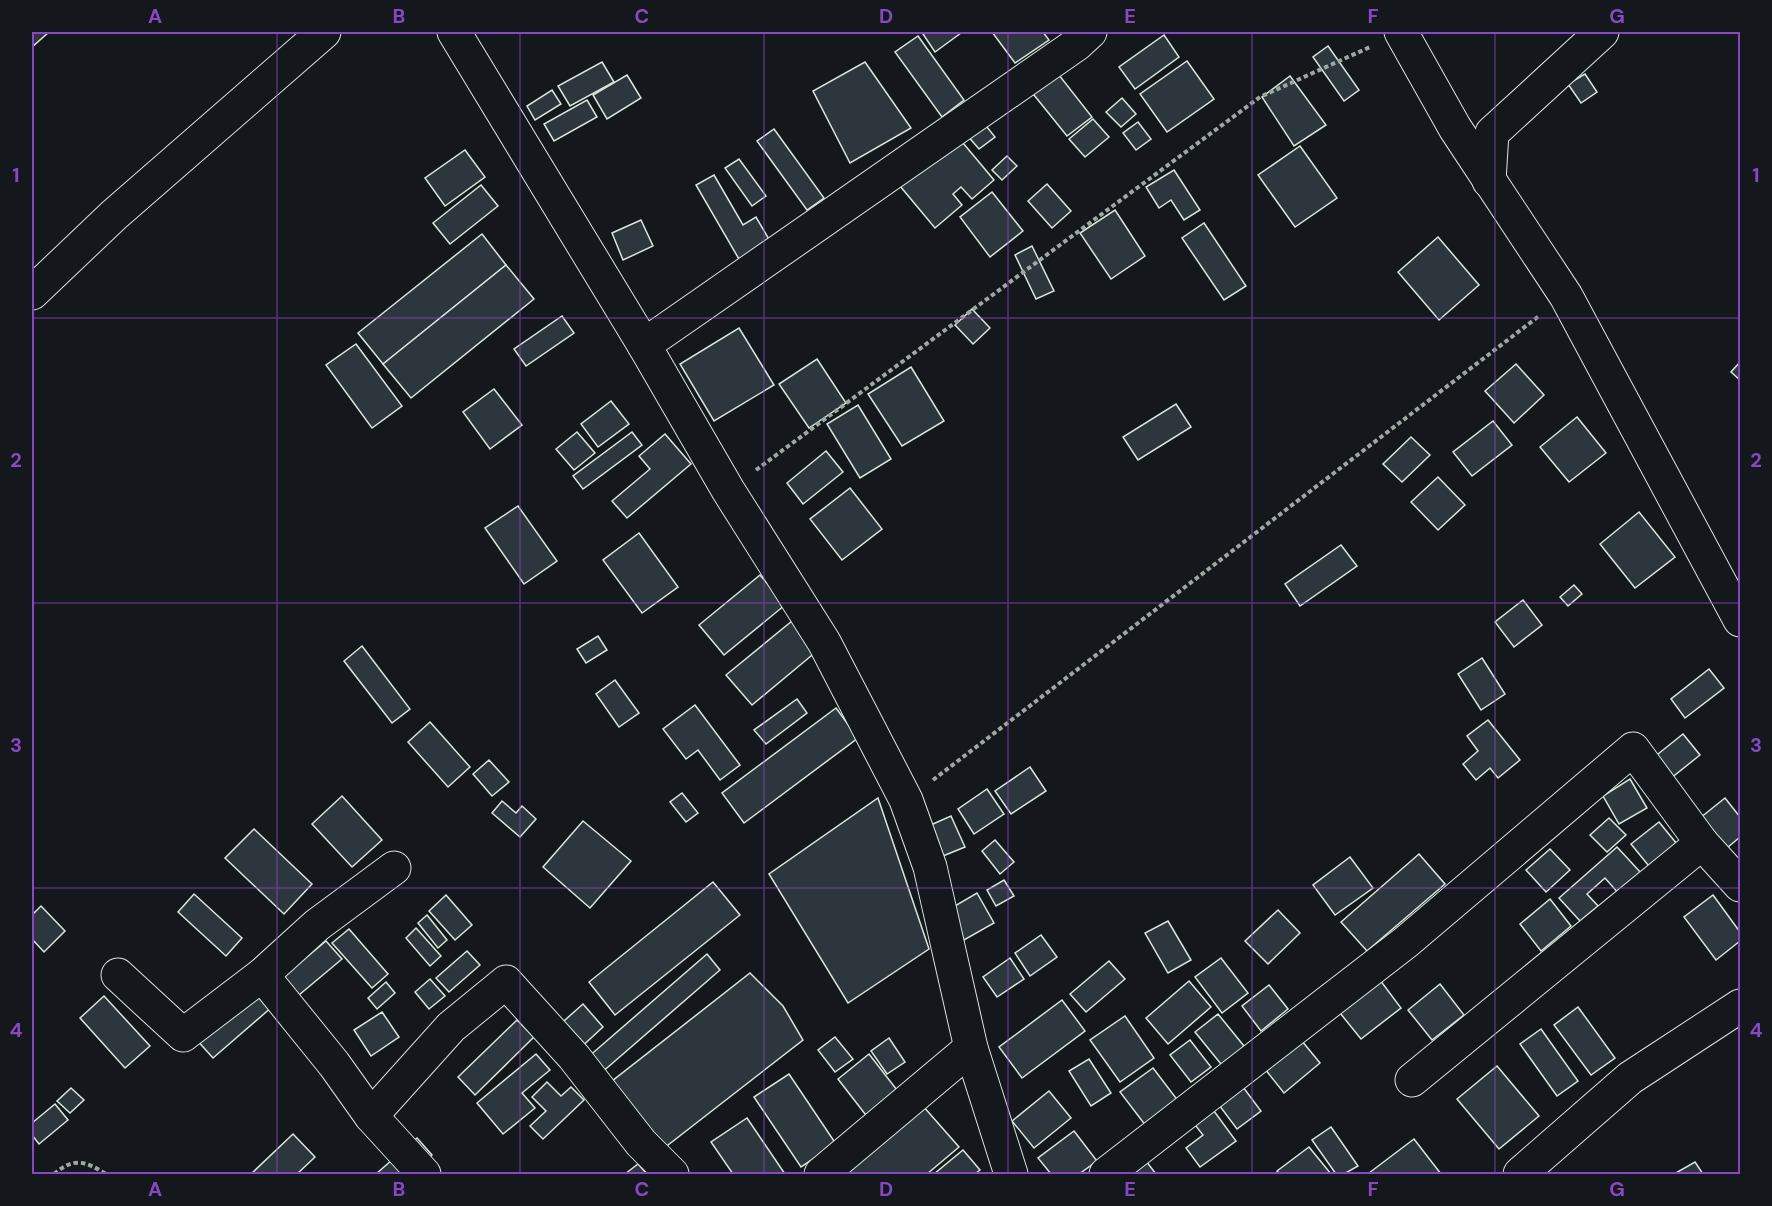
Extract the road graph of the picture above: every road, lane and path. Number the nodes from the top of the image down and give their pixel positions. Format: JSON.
{"nodes":[{"id":1,"x":454,"y":32,"type":"edge"},
{"id":2,"x":1090,"y":32,"type":"edge"},
{"id":3,"x":1401,"y":32,"type":"edge"},
{"id":4,"x":1602,"y":32,"type":"edge"},
{"id":5,"x":304,"y":37,"type":"edge"},
{"id":6,"x":1489,"y":181,"type":"junction"},
{"id":7,"x":32,"y":293,"type":"edge"},
{"id":8,"x":1566,"y":296,"type":"junction"},
{"id":9,"x":644,"y":345,"type":"junction"},
{"id":10,"x":728,"y":490,"type":"junction"},
{"id":11,"x":1740,"y":620,"type":"edge"},
{"id":12,"x":906,"y":800,"type":"junction"},
{"id":13,"x":1702,"y":843,"type":"junction"},
{"id":14,"x":394,"y":868,"type":"dead end"},
{"id":15,"x":1740,"y":885,"type":"edge"},
{"id":16,"x":118,"y":975,"type":"dead end"},
{"id":17,"x":262,"y":975,"type":"junction"},
{"id":18,"x":1740,"y":1006,"type":"edge"},
{"id":19,"x":971,"y":1048,"type":"junction"},
{"id":20,"x":1412,"y":1080,"type":"dead end"},
{"id":21,"x":371,"y":1116,"type":"junction"},
{"id":22,"x":54,"y":1174,"type":"edge"},
{"id":23,"x":106,"y":1174,"type":"edge"},
{"id":24,"x":424,"y":1174,"type":"edge"},
{"id":25,"x":672,"y":1174,"type":"edge"},
{"id":26,"x":821,"y":1174,"type":"edge"},
{"id":27,"x":1011,"y":1174,"type":"edge"},
{"id":28,"x":1106,"y":1174,"type":"edge"},
{"id":29,"x":1520,"y":1174,"type":"edge"}],
"edges":[{"from":1,"to":9,"type":"street"},
{"from":2,"to":9,"type":"street"},
{"from":3,"to":6,"type":"street"},
{"from":3,"to":10,"type":"path"},
{"from":4,"to":6,"type":"street"},
{"from":5,"to":7,"type":"street"},
{"from":6,"to":8,"type":"street"},
{"from":8,"to":11,"type":"street"},
{"from":8,"to":12,"type":"path"},
{"from":9,"to":10,"type":"street"},
{"from":10,"to":12,"type":"street"},
{"from":12,"to":19,"type":"street"},
{"from":13,"to":15,"type":"street"},
{"from":13,"to":20,"type":"street"},
{"from":13,"to":28,"type":"street"},
{"from":14,"to":17,"type":"street"},
{"from":16,"to":17,"type":"street"},
{"from":17,"to":21,"type":"street"},
{"from":18,"to":29,"type":"street"},
{"from":19,"to":26,"type":"street"},
{"from":19,"to":27,"type":"street"},
{"from":21,"to":24,"type":"street"},
{"from":21,"to":25,"type":"street"},
{"from":22,"to":23,"type":"path"}]}
